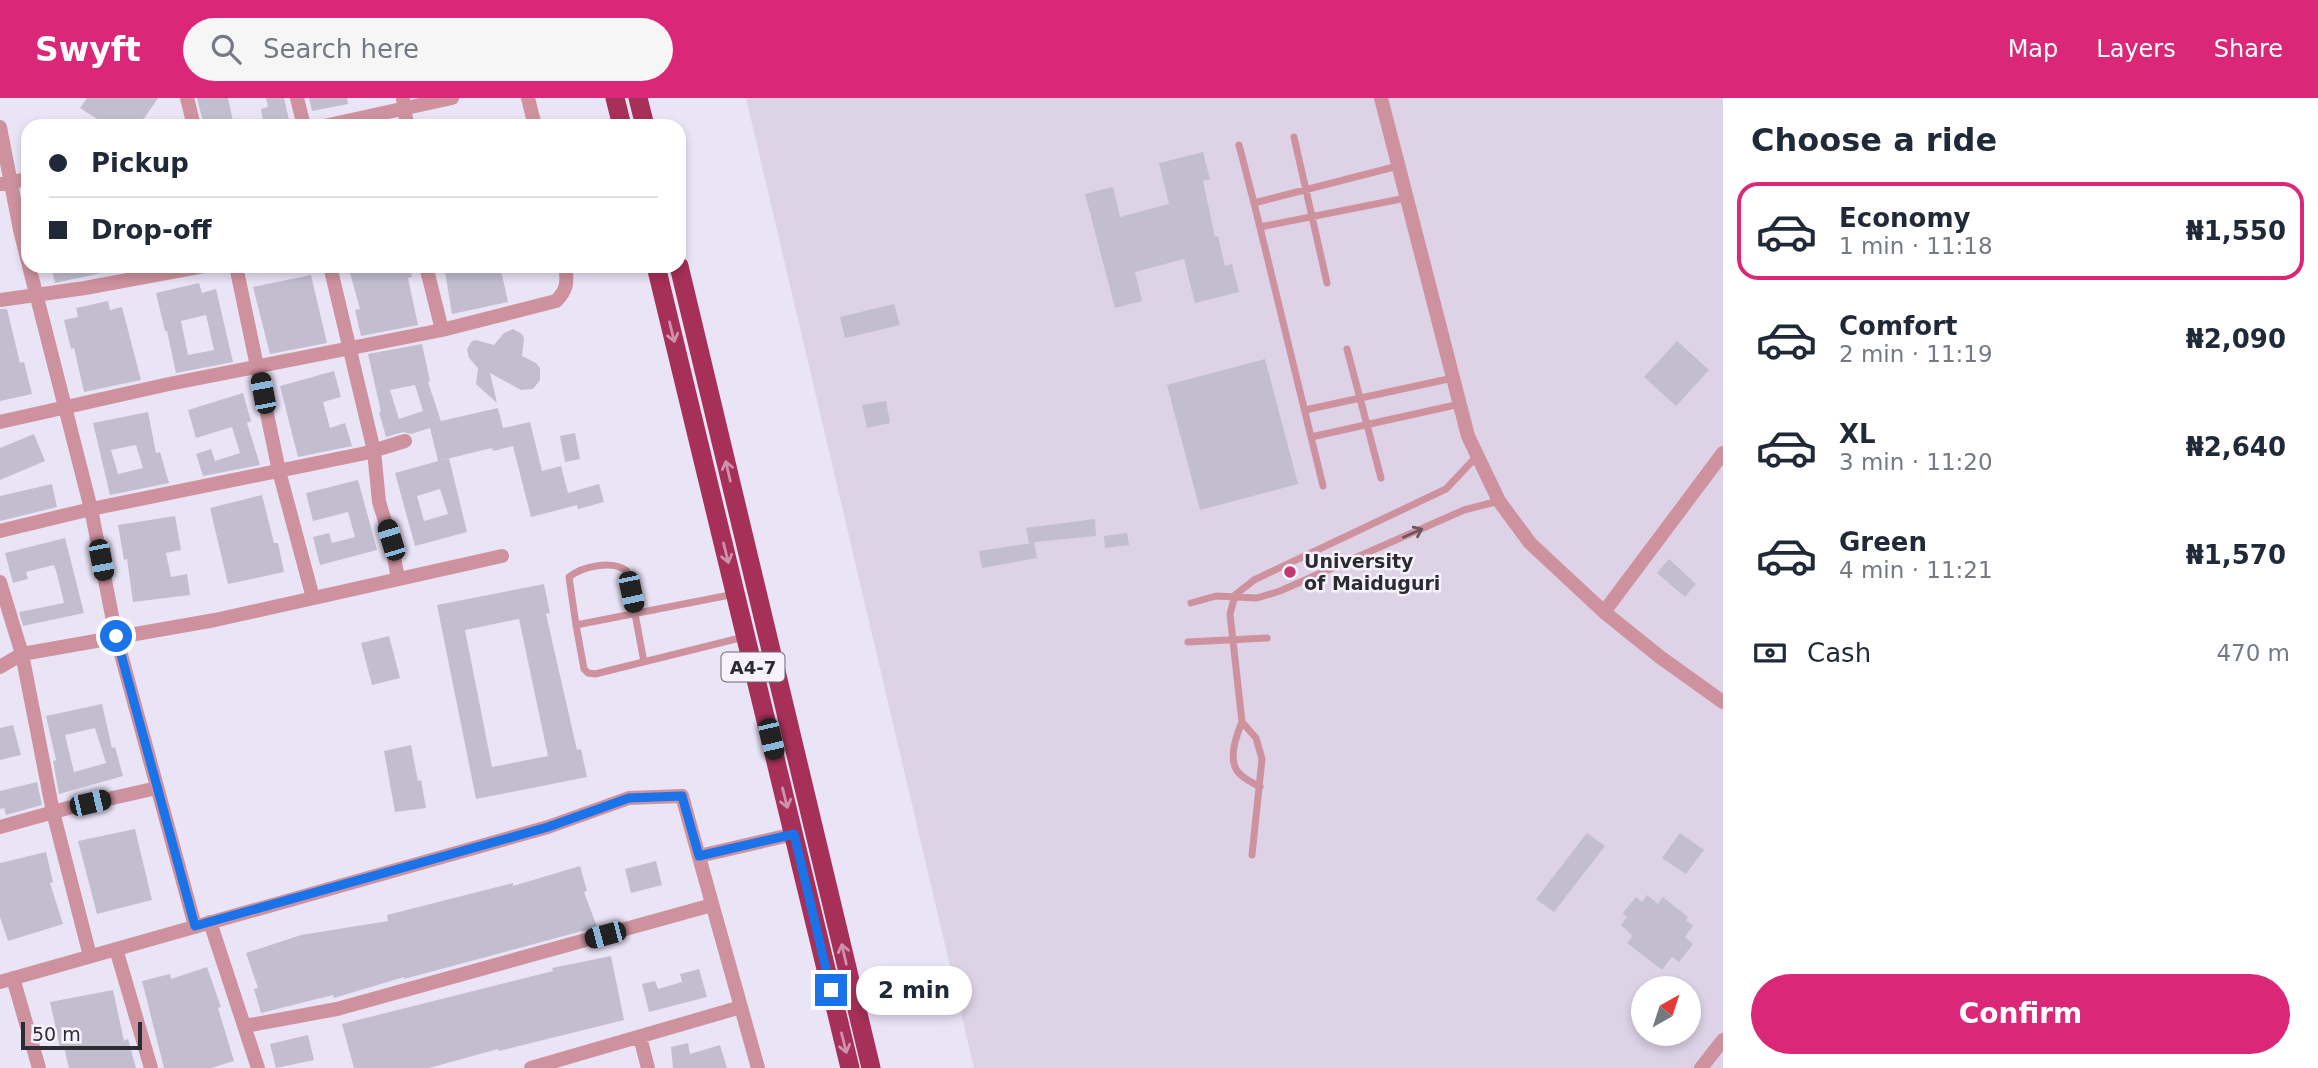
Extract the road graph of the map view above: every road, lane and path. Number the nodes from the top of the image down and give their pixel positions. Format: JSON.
{"nodes":[{"id":1,"x":187,"y":98,"type":"edge"},
{"id":2,"x":298,"y":98,"type":"edge"},
{"id":3,"x":452,"y":98,"type":"edge"},
{"id":4,"x":528,"y":98,"type":"edge"},
{"id":5,"x":615,"y":98,"type":"edge"},
{"id":6,"x":638,"y":98,"type":"edge"},
{"id":7,"x":1381,"y":98,"type":"edge"},
{"id":8,"x":404,"y":103,"type":"edge"},
{"id":9,"x":192,"y":119,"type":"edge"},
{"id":10,"x":302,"y":119,"type":"edge"},
{"id":11,"x":348,"y":119,"type":"edge"},
{"id":12,"x":533,"y":119,"type":"edge"},
{"id":13,"x":620,"y":119,"type":"edge"},
{"id":14,"x":643,"y":119,"type":"edge"},
{"id":15,"x":0,"y":127,"type":"edge"},
{"id":16,"x":1294,"y":137,"type":"dead end"},
{"id":17,"x":1239,"y":145,"type":"dead end"},
{"id":18,"x":1398,"y":166,"type":"junction"},
{"id":19,"x":6,"y":182,"type":"edge"},
{"id":20,"x":1305,"y":190,"type":"junction"},
{"id":21,"x":1406,"y":198,"type":"junction"},
{"id":22,"x":1254,"y":203,"type":"junction"},
{"id":23,"x":1312,"y":217,"type":"junction"},
{"id":24,"x":1260,"y":227,"type":"junction"},
{"id":25,"x":21,"y":234,"type":"edge"},
{"id":26,"x":31,"y":273,"type":"edge"},
{"id":27,"x":166,"y":273,"type":"edge"},
{"id":28,"x":238,"y":273,"type":"edge"},
{"id":29,"x":332,"y":273,"type":"edge"},
{"id":30,"x":428,"y":273,"type":"edge"},
{"id":31,"x":566,"y":273,"type":"edge"},
{"id":32,"x":658,"y":273,"type":"edge"},
{"id":33,"x":681,"y":273,"type":"edge"},
{"id":34,"x":1327,"y":284,"type":"dead end"},
{"id":35,"x":36,"y":294,"type":"junction"},
{"id":36,"x":0,"y":300,"type":"edge"},
{"id":37,"x":442,"y":330,"type":"junction"},
{"id":38,"x":348,"y":347,"type":"junction"},
{"id":39,"x":1346,"y":349,"type":"dead end"},
{"id":40,"x":258,"y":367,"type":"junction"},
{"id":41,"x":1453,"y":378,"type":"junction"},
{"id":42,"x":1360,"y":398,"type":"junction"},
{"id":43,"x":1460,"y":404,"type":"junction"},
{"id":44,"x":65,"y":406,"type":"junction"},
{"id":45,"x":1305,"y":410,"type":"junction"},
{"id":46,"x":0,"y":422,"type":"edge"},
{"id":47,"x":1367,"y":425,"type":"junction"},
{"id":48,"x":1311,"y":437,"type":"junction"},
{"id":49,"x":405,"y":441,"type":"dead end"},
{"id":50,"x":374,"y":450,"type":"junction"},
{"id":51,"x":1723,"y":453,"type":"edge"},
{"id":52,"x":1477,"y":456,"type":"junction"},
{"id":53,"x":279,"y":471,"type":"junction"},
{"id":54,"x":1381,"y":478,"type":"dead end"},
{"id":55,"x":1323,"y":486,"type":"dead end"},
{"id":56,"x":1499,"y":501,"type":"junction"},
{"id":57,"x":91,"y":509,"type":"junction"},
{"id":58,"x":0,"y":531,"type":"edge"},
{"id":59,"x":502,"y":555,"type":"dead end"},
{"id":60,"x":398,"y":579,"type":"junction"},
{"id":61,"x":0,"y":582,"type":"edge"},
{"id":62,"x":735,"y":594,"type":"junction"},
{"id":63,"x":1235,"y":596,"type":"junction"},
{"id":64,"x":313,"y":598,"type":"junction"},
{"id":65,"x":1191,"y":603,"type":"dead end"},
{"id":66,"x":1604,"y":612,"type":"junction"},
{"id":67,"x":636,"y":614,"type":"junction"},
{"id":68,"x":576,"y":625,"type":"junction"},
{"id":69,"x":116,"y":636,"type":"junction"},
{"id":70,"x":746,"y":636,"type":"junction"},
{"id":71,"x":1267,"y":638,"type":"dead end"},
{"id":72,"x":1233,"y":641,"type":"junction"},
{"id":73,"x":1188,"y":642,"type":"dead end"},
{"id":74,"x":23,"y":654,"type":"junction"},
{"id":75,"x":644,"y":662,"type":"junction"},
{"id":76,"x":0,"y":667,"type":"edge"},
{"id":77,"x":1723,"y":702,"type":"edge"},
{"id":78,"x":1242,"y":722,"type":"junction"},
{"id":79,"x":1260,"y":787,"type":"junction"},
{"id":80,"x":157,"y":788,"type":"junction"},
{"id":81,"x":53,"y":812,"type":"junction"},
{"id":82,"x":0,"y":827,"type":"edge"},
{"id":83,"x":794,"y":834,"type":"junction"},
{"id":84,"x":1252,"y":855,"type":"dead end"},
{"id":85,"x":699,"y":856,"type":"junction"},
{"id":86,"x":712,"y":905,"type":"junction"},
{"id":87,"x":203,"y":924,"type":"junction"},
{"id":88,"x":116,"y":949,"type":"junction"},
{"id":89,"x":90,"y":956,"type":"junction"},
{"id":90,"x":6,"y":980,"type":"edge"},
{"id":91,"x":741,"y":1007,"type":"junction"},
{"id":92,"x":245,"y":1027,"type":"junction"},
{"id":93,"x":640,"y":1037,"type":"junction"},
{"id":94,"x":1723,"y":1040,"type":"edge"},
{"id":95,"x":39,"y":1068,"type":"edge"},
{"id":96,"x":151,"y":1068,"type":"edge"},
{"id":97,"x":257,"y":1068,"type":"edge"},
{"id":98,"x":534,"y":1068,"type":"edge"},
{"id":99,"x":648,"y":1068,"type":"edge"},
{"id":100,"x":758,"y":1068,"type":"edge"},
{"id":101,"x":850,"y":1068,"type":"edge"},
{"id":102,"x":871,"y":1068,"type":"edge"},
{"id":103,"x":1701,"y":1068,"type":"edge"}],
"edges":[{"from":1,"to":9,"type":"street"},
{"from":2,"to":10,"type":"street"},
{"from":3,"to":8,"type":"street"},
{"from":4,"to":12,"type":"street"},
{"from":5,"to":13,"type":"highway"},
{"from":6,"to":14,"type":"highway"},
{"from":7,"to":18,"type":"street"},
{"from":8,"to":11,"type":"street"},
{"from":15,"to":19,"type":"street"},
{"from":16,"to":20,"type":"lane"},
{"from":17,"to":22,"type":"lane"},
{"from":18,"to":20,"type":"lane"},
{"from":18,"to":21,"type":"street"},
{"from":19,"to":25,"type":"street"},
{"from":20,"to":22,"type":"lane"},
{"from":20,"to":23,"type":"lane"},
{"from":21,"to":23,"type":"lane"},
{"from":21,"to":41,"type":"street"},
{"from":22,"to":24,"type":"lane"},
{"from":23,"to":24,"type":"lane"},
{"from":23,"to":34,"type":"lane"},
{"from":24,"to":45,"type":"lane"},
{"from":26,"to":35,"type":"street"},
{"from":27,"to":35,"type":"street"},
{"from":28,"to":40,"type":"street"},
{"from":29,"to":38,"type":"street"},
{"from":30,"to":37,"type":"street"},
{"from":31,"to":37,"type":"street"},
{"from":32,"to":62,"type":"highway","number":"A4-7","one_way":true},
{"from":102,"to":33,"type":"highway","number":"A4-7","one_way":true},
{"from":35,"to":36,"type":"street"},
{"from":35,"to":44,"type":"street"},
{"from":37,"to":38,"type":"street"},
{"from":38,"to":40,"type":"street"},
{"from":38,"to":50,"type":"street"},
{"from":39,"to":42,"type":"lane"},
{"from":40,"to":44,"type":"street"},
{"from":40,"to":53,"type":"street"},
{"from":41,"to":42,"type":"lane"},
{"from":41,"to":43,"type":"street"},
{"from":42,"to":45,"type":"lane"},
{"from":42,"to":47,"type":"lane"},
{"from":43,"to":47,"type":"lane"},
{"from":43,"to":52,"type":"street"},
{"from":44,"to":46,"type":"street"},
{"from":44,"to":57,"type":"street"},
{"from":45,"to":48,"type":"lane"},
{"from":47,"to":48,"type":"lane"},
{"from":47,"to":54,"type":"lane"},
{"from":48,"to":55,"type":"lane"},
{"from":49,"to":50,"type":"street"},
{"from":50,"to":53,"type":"street"},
{"from":50,"to":60,"type":"street"},
{"from":51,"to":66,"type":"street"},
{"from":52,"to":56,"type":"street"},
{"from":52,"to":63,"type":"lane"},
{"from":53,"to":57,"type":"street"},
{"from":53,"to":64,"type":"street"},
{"from":63,"to":56,"type":"lane","one_way":true},
{"from":56,"to":66,"type":"street"},
{"from":57,"to":58,"type":"street"},
{"from":57,"to":69,"type":"street"},
{"from":59,"to":60,"type":"street"},
{"from":60,"to":64,"type":"street"},
{"from":61,"to":74,"type":"street"},
{"from":62,"to":67,"type":"lane"},
{"from":62,"to":70,"type":"highway","number":"A4-7"},
{"from":63,"to":65,"type":"lane"},
{"from":63,"to":72,"type":"lane"},
{"from":64,"to":69,"type":"street"},
{"from":66,"to":77,"type":"street"},
{"from":67,"to":68,"type":"lane"},
{"from":67,"to":68,"type":"lane"},
{"from":67,"to":75,"type":"lane"},
{"from":68,"to":75,"type":"lane"},
{"from":69,"to":74,"type":"street"},
{"from":69,"to":80,"type":"street"},
{"from":70,"to":75,"type":"lane"},
{"from":70,"to":83,"type":"highway","number":"A4-7","one_way":true},
{"from":71,"to":72,"type":"lane"},
{"from":72,"to":73,"type":"lane"},
{"from":72,"to":78,"type":"lane"},
{"from":74,"to":76,"type":"street"},
{"from":74,"to":81,"type":"street"},
{"from":78,"to":79,"type":"lane"},
{"from":78,"to":79,"type":"lane"},
{"from":79,"to":84,"type":"lane"},
{"from":80,"to":81,"type":"street"},
{"from":80,"to":87,"type":"street"},
{"from":81,"to":82,"type":"street"},
{"from":81,"to":89,"type":"street"},
{"from":83,"to":85,"type":"street"},
{"from":83,"to":101,"type":"highway","number":"A4-7","one_way":true},
{"from":85,"to":86,"type":"street"},
{"from":85,"to":87,"type":"street"},
{"from":86,"to":91,"type":"street"},
{"from":86,"to":92,"type":"street"},
{"from":87,"to":88,"type":"street"},
{"from":87,"to":92,"type":"street"},
{"from":88,"to":89,"type":"street"},
{"from":88,"to":96,"type":"street"},
{"from":89,"to":90,"type":"street"},
{"from":90,"to":95,"type":"street"},
{"from":91,"to":93,"type":"street"},
{"from":91,"to":100,"type":"street"},
{"from":92,"to":97,"type":"street"},
{"from":93,"to":98,"type":"street"},
{"from":93,"to":99,"type":"street"},
{"from":94,"to":103,"type":"street"}]}
